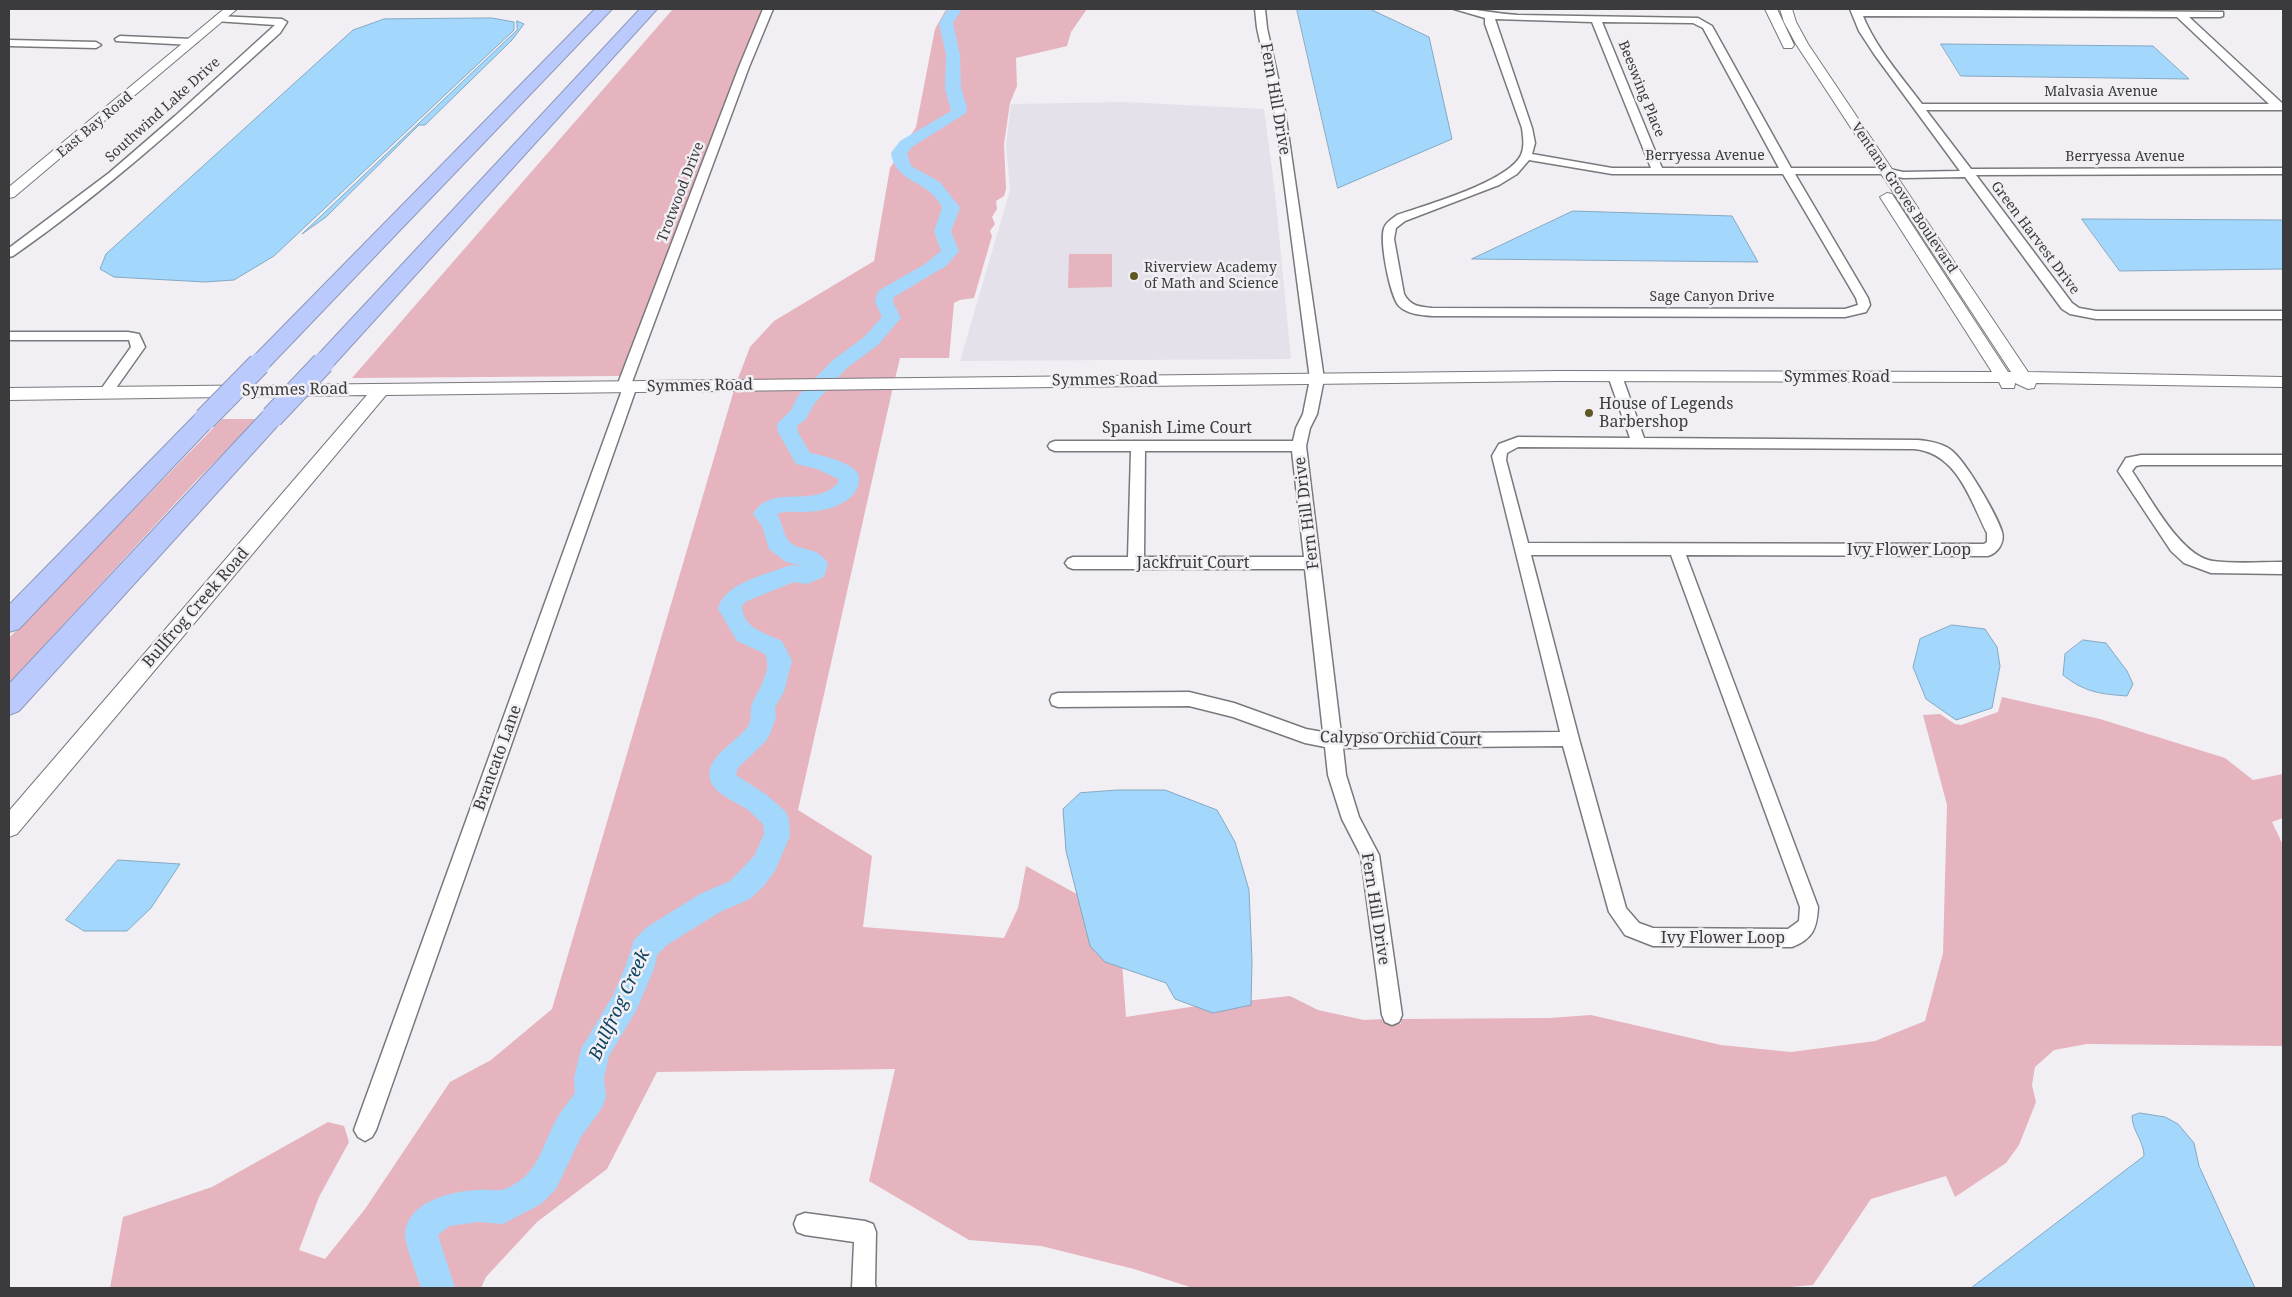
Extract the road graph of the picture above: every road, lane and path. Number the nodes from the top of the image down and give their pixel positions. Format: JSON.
{"nodes":[{"id":1,"x":239,"y":9,"type":"edge"},
{"id":2,"x":604,"y":9,"type":"edge"},
{"id":3,"x":649,"y":9,"type":"edge"},
{"id":4,"x":768,"y":9,"type":"edge"},
{"id":5,"x":1260,"y":9,"type":"edge"},
{"id":6,"x":1459,"y":9,"type":"edge"},
{"id":7,"x":1771,"y":9,"type":"edge"},
{"id":8,"x":1786,"y":11,"type":"edge"},
{"id":9,"x":1856,"y":11,"type":"edge"},
{"id":10,"x":2180,"y":14,"type":"junction"},
{"id":11,"x":2220,"y":14,"type":"dead end"},
{"id":12,"x":225,"y":16,"type":"edge"},
{"id":13,"x":1490,"y":16,"type":"junction"},
{"id":14,"x":1594,"y":18,"type":"junction"},
{"id":15,"x":120,"y":39,"type":"dead end"},
{"id":16,"x":192,"y":42,"type":"junction"},
{"id":17,"x":9,"y":43,"type":"edge"},
{"id":18,"x":96,"y":45,"type":"dead end"},
{"id":19,"x":179,"y":54,"type":"junction"},
{"id":20,"x":1810,"y":80,"type":"dead end"},
{"id":21,"x":1919,"y":107,"type":"junction"},
{"id":22,"x":2281,"y":107,"type":"edge"},
{"id":23,"x":1526,"y":156,"type":"junction"},
{"id":24,"x":1861,"y":157,"type":"dead end"},
{"id":25,"x":1658,"y":171,"type":"junction"},
{"id":26,"x":1787,"y":171,"type":"junction"},
{"id":27,"x":1878,"y":171,"type":"junction"},
{"id":28,"x":2283,"y":171,"type":"edge"},
{"id":29,"x":1966,"y":172,"type":"junction"},
{"id":30,"x":9,"y":194,"type":"edge"},
{"id":31,"x":9,"y":253,"type":"edge"},
{"id":32,"x":2283,"y":315,"type":"edge"},
{"id":33,"x":9,"y":336,"type":"edge"},
{"id":34,"x":1317,"y":379,"type":"junction"},
{"id":35,"x":1612,"y":380,"type":"junction"},
{"id":36,"x":2016,"y":381,"type":"junction"},
{"id":37,"x":2283,"y":383,"type":"edge"},
{"id":38,"x":627,"y":386,"type":"junction"},
{"id":39,"x":382,"y":390,"type":"junction"},
{"id":40,"x":106,"y":392,"type":"junction"},
{"id":41,"x":9,"y":394,"type":"edge"},
{"id":42,"x":1633,"y":443,"type":"junction"},
{"id":43,"x":1055,"y":446,"type":"dead end"},
{"id":44,"x":1138,"y":446,"type":"junction"},
{"id":45,"x":1299,"y":446,"type":"junction"},
{"id":46,"x":2283,"y":460,"type":"edge"},
{"id":47,"x":1522,"y":549,"type":"junction"},
{"id":48,"x":1676,"y":549,"type":"junction"},
{"id":49,"x":1073,"y":562,"type":"dead end"},
{"id":50,"x":1136,"y":563,"type":"junction"},
{"id":51,"x":1313,"y":563,"type":"junction"},
{"id":52,"x":2283,"y":568,"type":"edge"},
{"id":53,"x":9,"y":622,"type":"edge"},
{"id":54,"x":1058,"y":700,"type":"dead end"},
{"id":55,"x":9,"y":703,"type":"edge"},
{"id":56,"x":1570,"y":739,"type":"junction"},
{"id":57,"x":1334,"y":741,"type":"junction"},
{"id":58,"x":9,"y":827,"type":"edge"},
{"id":59,"x":1392,"y":1015,"type":"dead end"},
{"id":60,"x":365,"y":1130,"type":"dead end"},
{"id":61,"x":805,"y":1224,"type":"dead end"},
{"id":62,"x":865,"y":1288,"type":"edge"}],
"edges":[{"from":1,"to":12,"type":"street","name":"East Bay Road"},
{"from":2,"to":53,"type":"highway","bridge":true},
{"from":3,"to":55,"type":"highway","bridge":true},
{"from":4,"to":38,"type":"street","name":"Trotwood Drive"},
{"from":5,"to":34,"type":"street","name":"Fern Hill Drive"},
{"from":6,"to":13,"type":"street","name":"Sage Canyon Drive"},
{"from":7,"to":20,"type":"street"},
{"from":8,"to":27,"type":"street","name":"Ventana Groves Boulevard"},
{"from":9,"to":10,"type":"street"},
{"from":9,"to":21,"type":"street","name":"Green Harvest Drive"},
{"from":10,"to":11,"type":"street"},
{"from":10,"to":22,"type":"street"},
{"from":12,"to":16,"type":"street","name":"East Bay Road"},
{"from":12,"to":19,"type":"street","name":"East Bay Road"},
{"from":12,"to":31,"type":"street","name":"Southwind Lake Drive"},
{"from":13,"to":14,"type":"street","name":"Sage Canyon Drive"},
{"from":13,"to":23,"type":"street"},
{"from":14,"to":25,"type":"street","name":"Beeswing Place"},
{"from":14,"to":26,"type":"street","name":"Sage Canyon Drive"},
{"from":15,"to":16,"type":"street"},
{"from":16,"to":19,"type":"street","name":"East Bay Road"},
{"from":17,"to":18,"type":"street"},
{"from":19,"to":30,"type":"street","name":"East Bay Road"},
{"from":21,"to":22,"type":"street","name":"Malvasia Avenue"},
{"from":21,"to":29,"type":"street","name":"Green Harvest Drive"},
{"from":23,"to":25,"type":"street","name":"Berryessa Avenue"},
{"from":23,"to":26,"type":"street","name":"Sage Canyon Drive"},
{"from":24,"to":27,"type":"street","name":"Ventana Groves Boulevard"},
{"from":25,"to":26,"type":"street","name":"Berryessa Avenue"},
{"from":26,"to":27,"type":"street","name":"Berryessa Avenue"},
{"from":27,"to":29,"type":"street","name":"Berryessa Avenue"},
{"from":27,"to":36,"type":"street","name":"Ventana Groves Boulevard"},
{"from":28,"to":29,"type":"street","name":"Berryessa Avenue"},
{"from":29,"to":32,"type":"street","name":"Green Harvest Drive"},
{"from":33,"to":40,"type":"street"},
{"from":34,"to":35,"type":"street","name":"Symmes Road"},
{"from":34,"to":38,"type":"street","name":"Symmes Road"},
{"from":34,"to":45,"type":"street","name":"Fern Hill Drive"},
{"from":35,"to":36,"type":"street","name":"Symmes Road"},
{"from":35,"to":42,"type":"street"},
{"from":36,"to":37,"type":"street","name":"Symmes Road"},
{"from":38,"to":39,"type":"street","name":"Symmes Road"},
{"from":38,"to":60,"type":"street","name":"Brancato Lane"},
{"from":39,"to":40,"type":"street","name":"Symmes Road"},
{"from":39,"to":58,"type":"street","name":"Bullfrog Creek Road"},
{"from":40,"to":41,"type":"street","name":"Symmes Road"},
{"from":42,"to":47,"type":"street","name":"Ivy Flower Loop"},
{"from":42,"to":48,"type":"street","name":"Ivy Flower Loop"},
{"from":43,"to":44,"type":"street","name":"Spanish Lime Court"},
{"from":44,"to":45,"type":"street","name":"Spanish Lime Court"},
{"from":44,"to":50,"type":"street"},
{"from":45,"to":51,"type":"street","name":"Fern Hill Drive"},
{"from":46,"to":52,"type":"street"},
{"from":47,"to":48,"type":"street","name":"Ivy Flower Loop"},
{"from":47,"to":56,"type":"street","name":"Ivy Flower Loop"},
{"from":48,"to":56,"type":"street","name":"Ivy Flower Loop"},
{"from":49,"to":50,"type":"street","name":"Jackfruit Court"},
{"from":50,"to":51,"type":"street","name":"Jackfruit Court"},
{"from":51,"to":57,"type":"street","name":"Fern Hill Drive"},
{"from":54,"to":57,"type":"street","name":"Calypso Orchid Court"},
{"from":56,"to":57,"type":"street","name":"Calypso Orchid Court"},
{"from":57,"to":59,"type":"street","name":"Fern Hill Drive"},
{"from":61,"to":62,"type":"street"}]}
